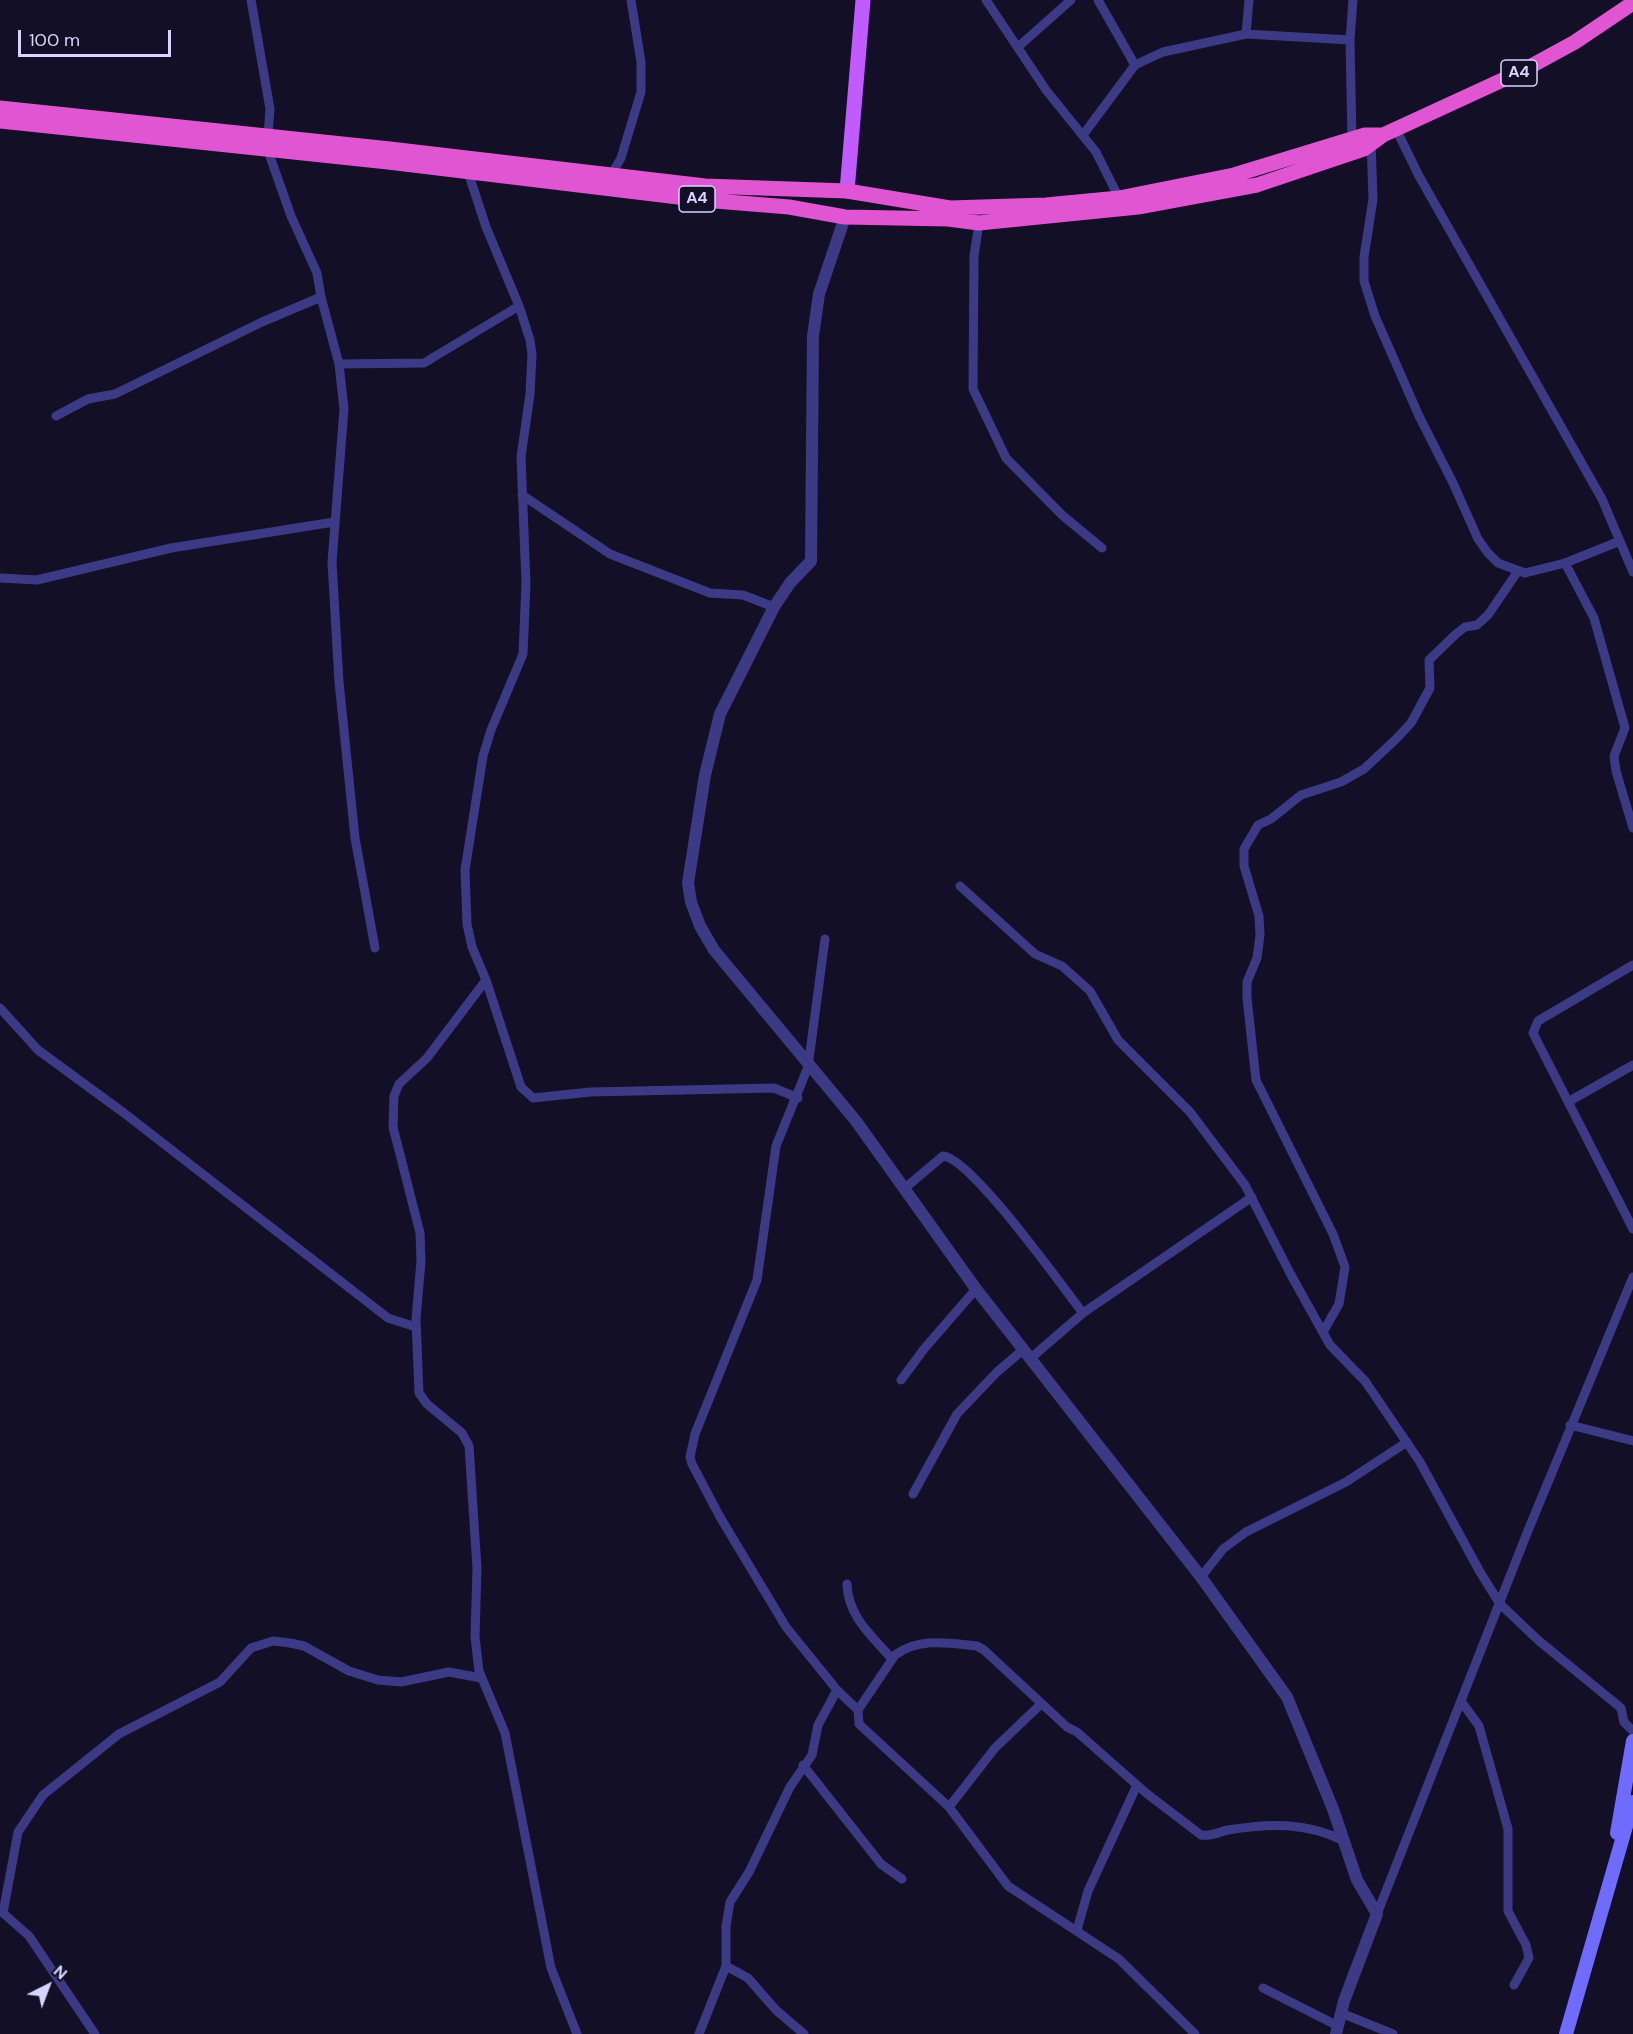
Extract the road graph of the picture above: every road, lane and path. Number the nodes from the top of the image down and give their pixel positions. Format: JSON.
{"nodes":[{"id":1,"x":251,"y":0,"type":"edge"},
{"id":2,"x":631,"y":0,"type":"edge"},
{"id":3,"x":863,"y":0,"type":"edge"},
{"id":4,"x":986,"y":0,"type":"edge"},
{"id":5,"x":1071,"y":0,"type":"edge"},
{"id":6,"x":1098,"y":0,"type":"edge"},
{"id":7,"x":1249,"y":0,"type":"edge"},
{"id":8,"x":1353,"y":0,"type":"edge"},
{"id":9,"x":1633,"y":3,"type":"edge"},
{"id":10,"x":1246,"y":34,"type":"junction"},
{"id":11,"x":1350,"y":40,"type":"junction"},
{"id":12,"x":1017,"y":47,"type":"junction"},
{"id":13,"x":1135,"y":65,"type":"junction"},
{"id":14,"x":0,"y":108,"type":"edge"},
{"id":15,"x":0,"y":121,"type":"edge"},
{"id":16,"x":180,"y":133,"type":"junction"},
{"id":17,"x":1083,"y":135,"type":"junction"},
{"id":18,"x":1380,"y":136,"type":"junction"},
{"id":19,"x":267,"y":142,"type":"junction"},
{"id":20,"x":1352,"y":146,"type":"junction"},
{"id":21,"x":468,"y":172,"type":"junction"},
{"id":22,"x":609,"y":182,"type":"junction"},
{"id":23,"x":814,"y":190,"type":"junction"},
{"id":24,"x":847,"y":191,"type":"junction"},
{"id":25,"x":704,"y":193,"type":"junction"},
{"id":26,"x":873,"y":196,"type":"junction"},
{"id":27,"x":1119,"y":198,"type":"junction"},
{"id":28,"x":811,"y":211,"type":"junction"},
{"id":29,"x":949,"y":214,"type":"junction"},
{"id":30,"x":845,"y":217,"type":"junction"},
{"id":31,"x":871,"y":217,"type":"junction"},
{"id":32,"x":979,"y":223,"type":"junction"},
{"id":33,"x":321,"y":297,"type":"junction"},
{"id":34,"x":519,"y":306,"type":"junction"},
{"id":35,"x":339,"y":364,"type":"junction"},
{"id":36,"x":56,"y":417,"type":"dead end"},
{"id":37,"x":522,"y":495,"type":"junction"},
{"id":38,"x":334,"y":522,"type":"junction"},
{"id":39,"x":1620,"y":541,"type":"junction"},
{"id":40,"x":1102,"y":548,"type":"dead end"},
{"id":41,"x":1564,"y":563,"type":"junction"},
{"id":42,"x":1518,"y":571,"type":"junction"},
{"id":43,"x":1633,"y":572,"type":"edge"},
{"id":44,"x":0,"y":578,"type":"edge"},
{"id":45,"x":774,"y":607,"type":"junction"},
{"id":46,"x":1633,"y":828,"type":"edge"},
{"id":47,"x":960,"y":886,"type":"dead end"},
{"id":48,"x":825,"y":939,"type":"dead end"},
{"id":49,"x":375,"y":948,"type":"dead end"},
{"id":50,"x":1633,"y":965,"type":"edge"},
{"id":51,"x":486,"y":980,"type":"junction"},
{"id":52,"x":0,"y":1008,"type":"edge"},
{"id":53,"x":1633,"y":1065,"type":"edge"},
{"id":54,"x":808,"y":1067,"type":"junction"},
{"id":55,"x":798,"y":1098,"type":"junction"},
{"id":56,"x":1568,"y":1102,"type":"junction"},
{"id":57,"x":905,"y":1188,"type":"junction"},
{"id":58,"x":1252,"y":1197,"type":"junction"},
{"id":59,"x":1633,"y":1229,"type":"edge"},
{"id":60,"x":1633,"y":1277,"type":"edge"},
{"id":61,"x":976,"y":1288,"type":"junction"},
{"id":62,"x":1083,"y":1313,"type":"junction"},
{"id":63,"x":417,"y":1327,"type":"junction"},
{"id":64,"x":1323,"y":1332,"type":"junction"},
{"id":65,"x":1028,"y":1353,"type":"junction"},
{"id":66,"x":901,"y":1380,"type":"dead end"},
{"id":67,"x":1570,"y":1425,"type":"junction"},
{"id":68,"x":1407,"y":1442,"type":"junction"},
{"id":69,"x":1633,"y":1442,"type":"edge"},
{"id":70,"x":914,"y":1494,"type":"dead end"},
{"id":71,"x":1201,"y":1577,"type":"junction"},
{"id":72,"x":847,"y":1584,"type":"dead end"},
{"id":73,"x":1500,"y":1604,"type":"junction"},
{"id":74,"x":892,"y":1659,"type":"junction"},
{"id":75,"x":481,"y":1678,"type":"junction"},
{"id":76,"x":837,"y":1690,"type":"junction"},
{"id":77,"x":1461,"y":1701,"type":"junction"},
{"id":78,"x":1041,"y":1704,"type":"junction"},
{"id":79,"x":858,"y":1710,"type":"junction"},
{"id":80,"x":1633,"y":1731,"type":"edge"},
{"id":81,"x":1633,"y":1741,"type":"edge"},
{"id":82,"x":803,"y":1765,"type":"junction"},
{"id":83,"x":1137,"y":1785,"type":"junction"},
{"id":84,"x":1633,"y":1802,"type":"edge"},
{"id":85,"x":949,"y":1807,"type":"junction"},
{"id":86,"x":1344,"y":1841,"type":"junction"},
{"id":87,"x":1615,"y":1863,"type":"junction"},
{"id":88,"x":902,"y":1879,"type":"dead end"},
{"id":89,"x":0,"y":1902,"type":"edge"},
{"id":90,"x":1377,"y":1914,"type":"junction"},
{"id":91,"x":2,"y":1915,"type":"edge"},
{"id":92,"x":1077,"y":1930,"type":"junction"},
{"id":93,"x":726,"y":1966,"type":"junction"},
{"id":94,"x":1514,"y":1985,"type":"dead end"},
{"id":95,"x":1263,"y":1988,"type":"dead end"},
{"id":96,"x":1341,"y":2013,"type":"junction"},
{"id":97,"x":1337,"y":2030,"type":"edge"},
{"id":98,"x":95,"y":2034,"type":"edge"},
{"id":99,"x":577,"y":2034,"type":"edge"},
{"id":100,"x":699,"y":2034,"type":"edge"},
{"id":101,"x":804,"y":2034,"type":"edge"},
{"id":102,"x":1194,"y":2034,"type":"edge"},
{"id":103,"x":1393,"y":2034,"type":"edge"},
{"id":104,"x":1566,"y":2034,"type":"edge"}],
"edges":[{"from":1,"to":19,"type":"street"},
{"from":2,"to":22,"type":"street"},
{"from":3,"to":24,"type":"main road"},
{"from":4,"to":12,"type":"street"},
{"from":5,"to":12,"type":"street"},
{"from":6,"to":13,"type":"street"},
{"from":7,"to":10,"type":"street"},
{"from":8,"to":11,"type":"street"},
{"from":9,"to":18,"type":"highway","number":"A4"},
{"from":10,"to":11,"type":"street"},
{"from":10,"to":13,"type":"street"},
{"from":11,"to":20,"type":"street"},
{"from":12,"to":17,"type":"street"},
{"from":13,"to":17,"type":"street"},
{"from":14,"to":16,"type":"highway","number":"A4"},
{"from":15,"to":16,"type":"highway","number":"A4"},
{"from":16,"to":19,"type":"highway","number":"A4"},
{"from":17,"to":27,"type":"street"},
{"from":18,"to":20,"type":"highway","number":"A4"},
{"from":18,"to":39,"type":"street"},
{"from":18,"to":42,"type":"street"},
{"from":19,"to":21,"type":"highway","number":"A4"},
{"from":19,"to":22,"type":"highway","number":"A4"},
{"from":19,"to":33,"type":"street"},
{"from":20,"to":27,"type":"highway","number":"A4"},
{"from":20,"to":32,"type":"highway","number":"A4"},
{"from":21,"to":22,"type":"highway","number":"A4"},
{"from":21,"to":34,"type":"street"},
{"from":22,"to":25,"type":"highway","number":"A4"},
{"from":23,"to":24,"type":"highway","number":"A4"},
{"from":23,"to":25,"type":"highway","number":"A4"},
{"from":23,"to":28,"type":"highway"},
{"from":24,"to":26,"type":"highway","number":"A4"},
{"from":25,"to":28,"type":"highway","number":"A4"},
{"from":26,"to":29,"type":"highway","number":"A4"},
{"from":26,"to":31,"type":"highway"},
{"from":27,"to":29,"type":"highway","number":"A4"},
{"from":28,"to":30,"type":"highway","number":"A4"},
{"from":29,"to":31,"type":"highway","number":"A4"},
{"from":29,"to":32,"type":"highway","number":"A4"},
{"from":30,"to":31,"type":"highway","number":"A4"},
{"from":30,"to":45,"type":"street"},
{"from":32,"to":40,"type":"street"},
{"from":33,"to":35,"type":"street"},
{"from":33,"to":36,"type":"street"},
{"from":34,"to":35,"type":"street"},
{"from":34,"to":37,"type":"street"},
{"from":35,"to":38,"type":"street"},
{"from":37,"to":45,"type":"street"},
{"from":37,"to":51,"type":"street"},
{"from":38,"to":44,"type":"street"},
{"from":38,"to":49,"type":"street"},
{"from":39,"to":41,"type":"street"},
{"from":39,"to":43,"type":"street"},
{"from":41,"to":42,"type":"street"},
{"from":41,"to":46,"type":"street"},
{"from":42,"to":64,"type":"street"},
{"from":45,"to":54,"type":"street"},
{"from":47,"to":58,"type":"street"},
{"from":48,"to":54,"type":"street"},
{"from":50,"to":56,"type":"street"},
{"from":51,"to":55,"type":"street"},
{"from":51,"to":63,"type":"street"},
{"from":52,"to":63,"type":"street"},
{"from":53,"to":56,"type":"street"},
{"from":54,"to":55,"type":"street"},
{"from":54,"to":57,"type":"street"},
{"from":55,"to":76,"type":"street"},
{"from":56,"to":59,"type":"street"},
{"from":57,"to":61,"type":"street"},
{"from":57,"to":62,"type":"street"},
{"from":58,"to":62,"type":"street"},
{"from":58,"to":64,"type":"street"},
{"from":60,"to":67,"type":"street"},
{"from":61,"to":65,"type":"street"},
{"from":61,"to":66,"type":"street"},
{"from":62,"to":65,"type":"street"},
{"from":63,"to":75,"type":"street"},
{"from":64,"to":68,"type":"street"},
{"from":65,"to":70,"type":"street"},
{"from":65,"to":71,"type":"street"},
{"from":67,"to":69,"type":"street"},
{"from":67,"to":73,"type":"street"},
{"from":68,"to":71,"type":"street"},
{"from":68,"to":73,"type":"street"},
{"from":71,"to":86,"type":"street"},
{"from":72,"to":74,"type":"street"},
{"from":73,"to":77,"type":"street"},
{"from":73,"to":80,"type":"street"},
{"from":74,"to":78,"type":"street"},
{"from":74,"to":79,"type":"street"},
{"from":75,"to":91,"type":"street"},
{"from":75,"to":99,"type":"street"},
{"from":76,"to":79,"type":"street"},
{"from":76,"to":82,"type":"street"},
{"from":77,"to":90,"type":"street"},
{"from":77,"to":94,"type":"street"},
{"from":78,"to":83,"type":"street"},
{"from":78,"to":85,"type":"street"},
{"from":79,"to":85,"type":"street"},
{"from":81,"to":87,"type":"main road"},
{"from":82,"to":88,"type":"street"},
{"from":82,"to":93,"type":"street"},
{"from":83,"to":86,"type":"street"},
{"from":83,"to":92,"type":"street"},
{"from":84,"to":87,"type":"main road"},
{"from":85,"to":92,"type":"street"},
{"from":86,"to":90,"type":"street"},
{"from":87,"to":104,"type":"main road"},
{"from":89,"to":91,"type":"street"},
{"from":90,"to":96,"type":"street"},
{"from":91,"to":98,"type":"street"},
{"from":92,"to":102,"type":"street"},
{"from":93,"to":100,"type":"street"},
{"from":93,"to":101,"type":"street"},
{"from":95,"to":97,"type":"street"},
{"from":96,"to":97,"type":"street"},
{"from":96,"to":103,"type":"street"}]}
